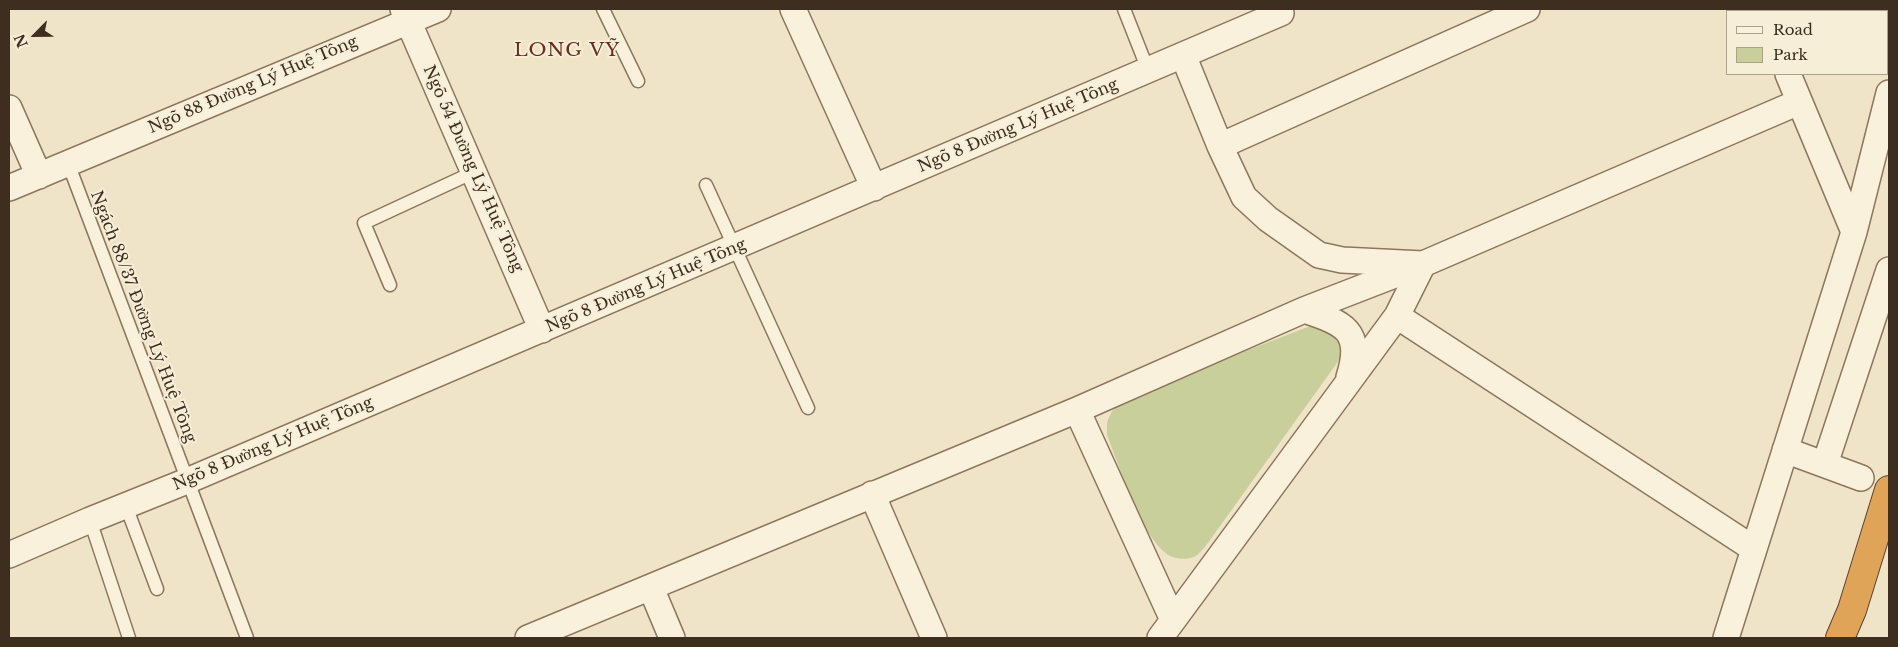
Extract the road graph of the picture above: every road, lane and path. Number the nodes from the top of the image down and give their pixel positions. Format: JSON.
{"nodes":[{"id":1,"x":438,"y":9,"type":"edge"},
{"id":2,"x":604,"y":9,"type":"edge"},
{"id":3,"x":793,"y":9,"type":"edge"},
{"id":4,"x":1124,"y":9,"type":"edge"},
{"id":5,"x":1527,"y":9,"type":"edge"},
{"id":6,"x":1282,"y":13,"type":"dead end"},
{"id":7,"x":405,"y":15,"type":"edge"},
{"id":8,"x":1183,"y":55,"type":"junction"},
{"id":9,"x":1148,"y":70,"type":"junction"},
{"id":10,"x":1788,"y":75,"type":"edge"},
{"id":11,"x":638,"y":81,"type":"dead end"},
{"id":12,"x":1889,"y":93,"type":"edge"},
{"id":13,"x":1799,"y":102,"type":"junction"},
{"id":14,"x":9,"y":108,"type":"edge"},
{"id":15,"x":1220,"y":146,"type":"junction"},
{"id":16,"x":68,"y":163,"type":"junction"},
{"id":17,"x":474,"y":172,"type":"junction"},
{"id":18,"x":38,"y":176,"type":"junction"},
{"id":19,"x":706,"y":185,"type":"dead end"},
{"id":20,"x":9,"y":188,"type":"edge"},
{"id":21,"x":874,"y":188,"type":"junction"},
{"id":22,"x":1854,"y":232,"type":"junction"},
{"id":23,"x":735,"y":247,"type":"junction"},
{"id":24,"x":1423,"y":264,"type":"junction"},
{"id":25,"x":1889,"y":270,"type":"edge"},
{"id":26,"x":390,"y":284,"type":"dead end"},
{"id":27,"x":1304,"y":310,"type":"junction"},
{"id":28,"x":1397,"y":316,"type":"junction"},
{"id":29,"x":542,"y":330,"type":"junction"},
{"id":30,"x":1347,"y":382,"type":"junction"},
{"id":31,"x":808,"y":408,"type":"dead end"},
{"id":32,"x":1077,"y":410,"type":"junction"},
{"id":33,"x":1785,"y":450,"type":"junction"},
{"id":34,"x":1825,"y":464,"type":"junction"},
{"id":35,"x":1861,"y":478,"type":"dead end"},
{"id":36,"x":187,"y":481,"type":"junction"},
{"id":37,"x":1889,"y":490,"type":"edge"},
{"id":38,"x":872,"y":494,"type":"junction"},
{"id":39,"x":126,"y":506,"type":"junction"},
{"id":40,"x":90,"y":520,"type":"junction"},
{"id":41,"x":1754,"y":549,"type":"junction"},
{"id":42,"x":9,"y":555,"type":"edge"},
{"id":43,"x":651,"y":588,"type":"junction"},
{"id":44,"x":157,"y":589,"type":"dead end"},
{"id":45,"x":1166,"y":629,"type":"edge"},
{"id":46,"x":129,"y":638,"type":"edge"},
{"id":47,"x":247,"y":638,"type":"edge"},
{"id":48,"x":528,"y":638,"type":"edge"},
{"id":49,"x":672,"y":638,"type":"edge"},
{"id":50,"x":934,"y":638,"type":"edge"},
{"id":51,"x":1726,"y":638,"type":"edge"},
{"id":52,"x":1840,"y":638,"type":"edge"}],
"edges":[{"from":1,"to":7,"type":"street","name":"Ngõ 88 Đường Lý Huệ Tông"},
{"from":2,"to":11,"type":"lane"},
{"from":3,"to":21,"type":"street"},
{"from":4,"to":9,"type":"lane"},
{"from":5,"to":15,"type":"street"},
{"from":6,"to":8,"type":"street","name":"Ngõ 8 Đường Lý Huệ Tông"},
{"from":7,"to":16,"type":"street","name":"Ngõ 88 Đường Lý Huệ Tông"},
{"from":7,"to":17,"type":"street","name":"Ngõ 54 Đường Lý Huệ Tông"},
{"from":8,"to":9,"type":"street","name":"Ngõ 8 Đường Lý Huệ Tông"},
{"from":8,"to":15,"type":"street"},
{"from":9,"to":21,"type":"street","name":"Ngõ 8 Đường Lý Huệ Tông"},
{"from":10,"to":13,"type":"street"},
{"from":12,"to":22,"type":"street"},
{"from":13,"to":22,"type":"street"},
{"from":13,"to":24,"type":"street"},
{"from":14,"to":18,"type":"street"},
{"from":15,"to":24,"type":"street"},
{"from":16,"to":18,"type":"street","name":"Ngõ 88 Đường Lý Huệ Tông"},
{"from":16,"to":36,"type":"lane","name":"Ngách 88/37 Đường Lý Huệ Tông"},
{"from":17,"to":26,"type":"lane"},
{"from":17,"to":29,"type":"street","name":"Ngõ 54 Đường Lý Huệ Tông"},
{"from":18,"to":20,"type":"street","name":"Ngõ 88 Đường Lý Huệ Tông"},
{"from":19,"to":23,"type":"lane"},
{"from":21,"to":23,"type":"street","name":"Ngõ 8 Đường Lý Huệ Tông"},
{"from":22,"to":33,"type":"street"},
{"from":23,"to":29,"type":"street","name":"Ngõ 8 Đường Lý Huệ Tông"},
{"from":23,"to":31,"type":"lane"},
{"from":24,"to":27,"type":"street"},
{"from":24,"to":28,"type":"street"},
{"from":25,"to":34,"type":"street"},
{"from":27,"to":30,"type":"street"},
{"from":27,"to":32,"type":"street"},
{"from":28,"to":30,"type":"street"},
{"from":28,"to":41,"type":"street"},
{"from":29,"to":36,"type":"street","name":"Ngõ 8 Đường Lý Huệ Tông"},
{"from":30,"to":45,"type":"street"},
{"from":32,"to":38,"type":"street"},
{"from":32,"to":45,"type":"street"},
{"from":33,"to":34,"type":"street"},
{"from":33,"to":41,"type":"street"},
{"from":34,"to":35,"type":"street"},
{"from":36,"to":39,"type":"street","name":"Ngõ 8 Đường Lý Huệ Tông"},
{"from":36,"to":47,"type":"lane","name":"Ngách 88/37 Đường Lý Huệ Tông"},
{"from":37,"to":52,"type":"highway"},
{"from":38,"to":43,"type":"street"},
{"from":38,"to":50,"type":"street"},
{"from":39,"to":40,"type":"street","name":"Ngõ 8 Đường Lý Huệ Tông"},
{"from":39,"to":44,"type":"lane"},
{"from":40,"to":42,"type":"street","name":"Ngõ 8 Đường Lý Huệ Tông"},
{"from":40,"to":46,"type":"lane"},
{"from":41,"to":51,"type":"street"},
{"from":43,"to":48,"type":"street"},
{"from":43,"to":49,"type":"street"}]}
